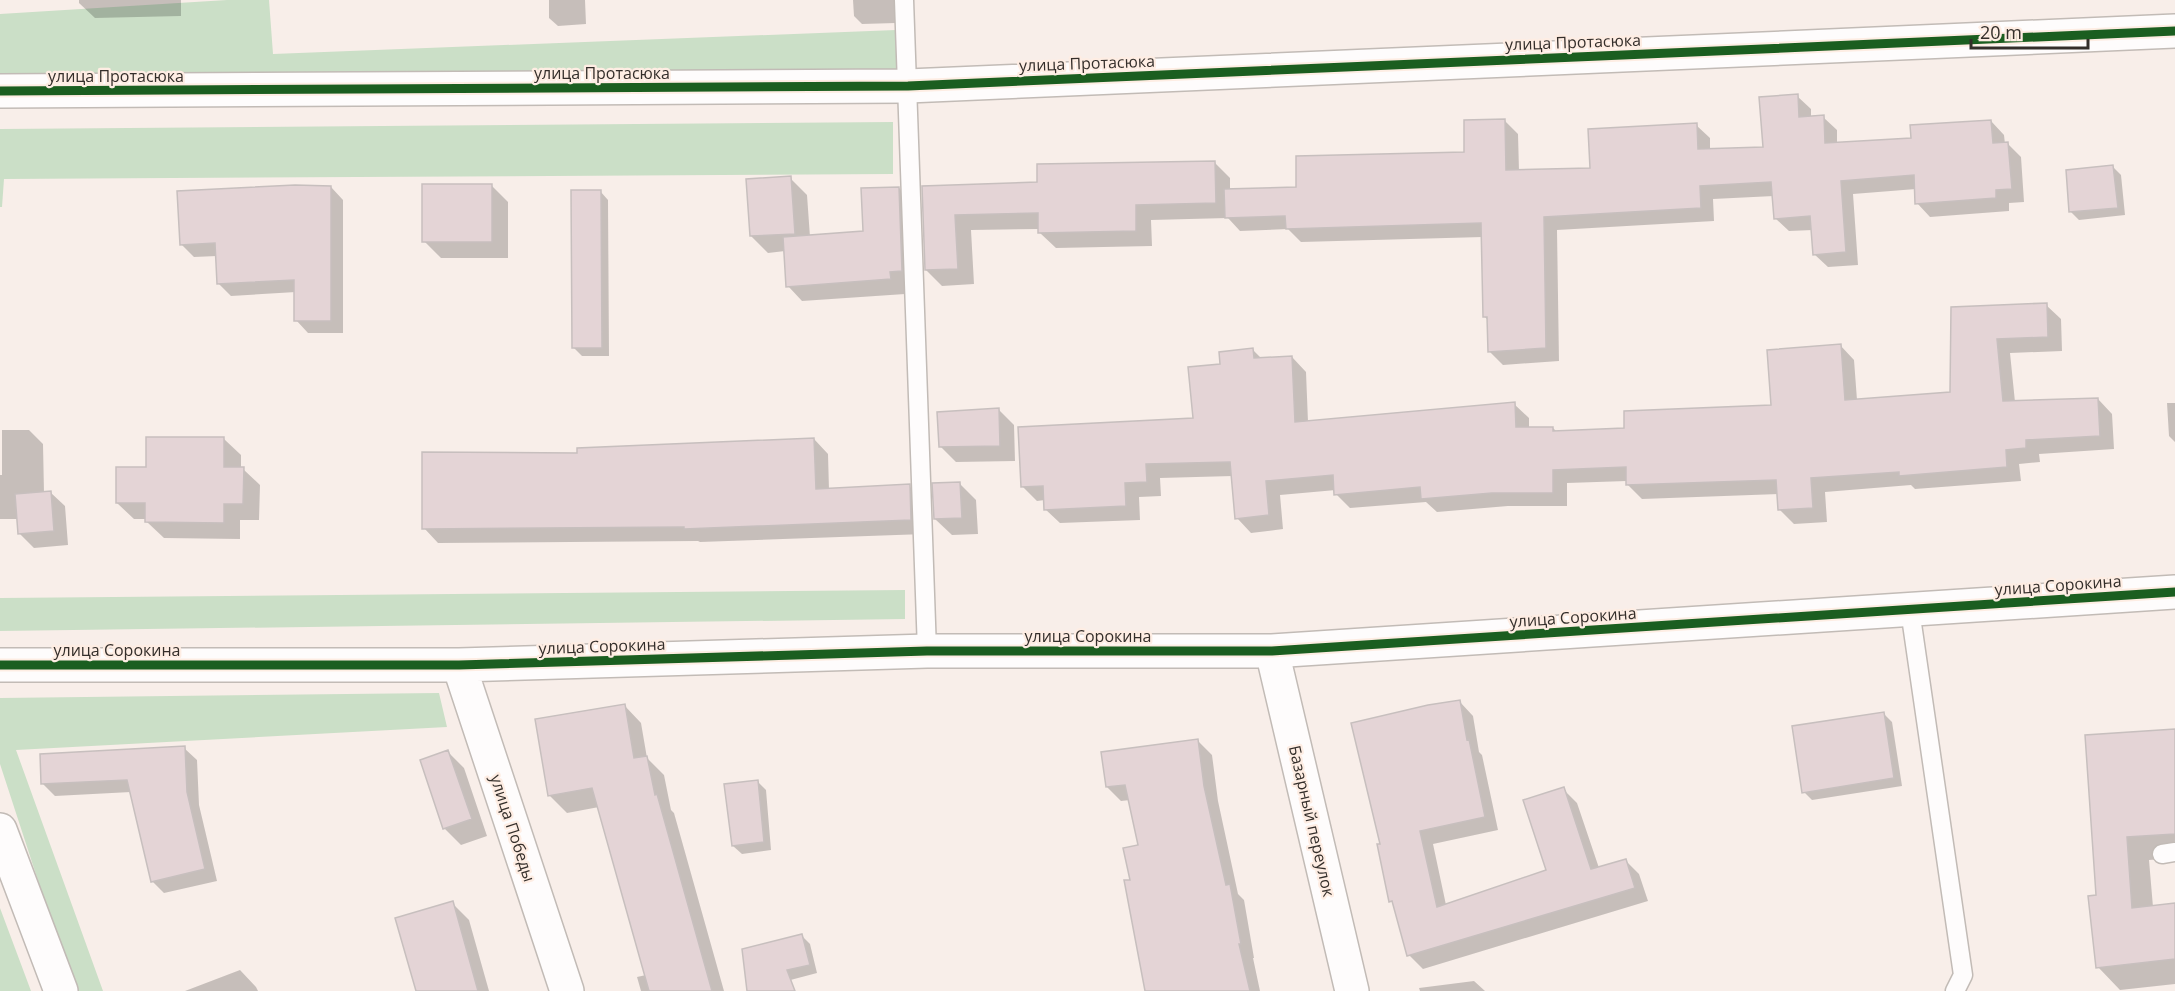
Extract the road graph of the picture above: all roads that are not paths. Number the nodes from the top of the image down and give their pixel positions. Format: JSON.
{"nodes":[{"id":1,"x":904,"y":0,"type":"edge"},
{"id":2,"x":2175,"y":31,"type":"edge"},
{"id":3,"x":908,"y":86,"type":"junction"},
{"id":4,"x":0,"y":91,"type":"edge"},
{"id":5,"x":2175,"y":592,"type":"edge"},
{"id":6,"x":1910,"y":610,"type":"junction"},
{"id":7,"x":927,"y":651,"type":"junction"},
{"id":8,"x":1272,"y":651,"type":"junction"},
{"id":9,"x":0,"y":665,"type":"edge"},
{"id":10,"x":459,"y":665,"type":"junction"},
{"id":11,"x":0,"y":830,"type":"edge"},
{"id":12,"x":61,"y":991,"type":"edge"},
{"id":13,"x":567,"y":991,"type":"edge"},
{"id":14,"x":1352,"y":991,"type":"edge"},
{"id":15,"x":1955,"y":991,"type":"edge"}],
"edges":[{"from":1,"to":3,"type":"lane"},
{"from":2,"to":3,"type":"street","name":"улица Протасюка"},
{"from":3,"to":4,"type":"street","name":"улица Протасюка"},
{"from":3,"to":7,"type":"lane"},
{"from":5,"to":6,"type":"street","name":"улица Сорокина"},
{"from":6,"to":8,"type":"street","name":"улица Сорокина"},
{"from":6,"to":15,"type":"lane"},
{"from":7,"to":8,"type":"street","name":"улица Сорокина"},
{"from":7,"to":10,"type":"street","name":"улица Сорокина"},
{"from":8,"to":14,"type":"street","name":"Базарный переулок"},
{"from":9,"to":10,"type":"street","name":"улица Сорокина"},
{"from":10,"to":13,"type":"street","name":"улица Победы"},
{"from":11,"to":12,"type":"street"}]}
